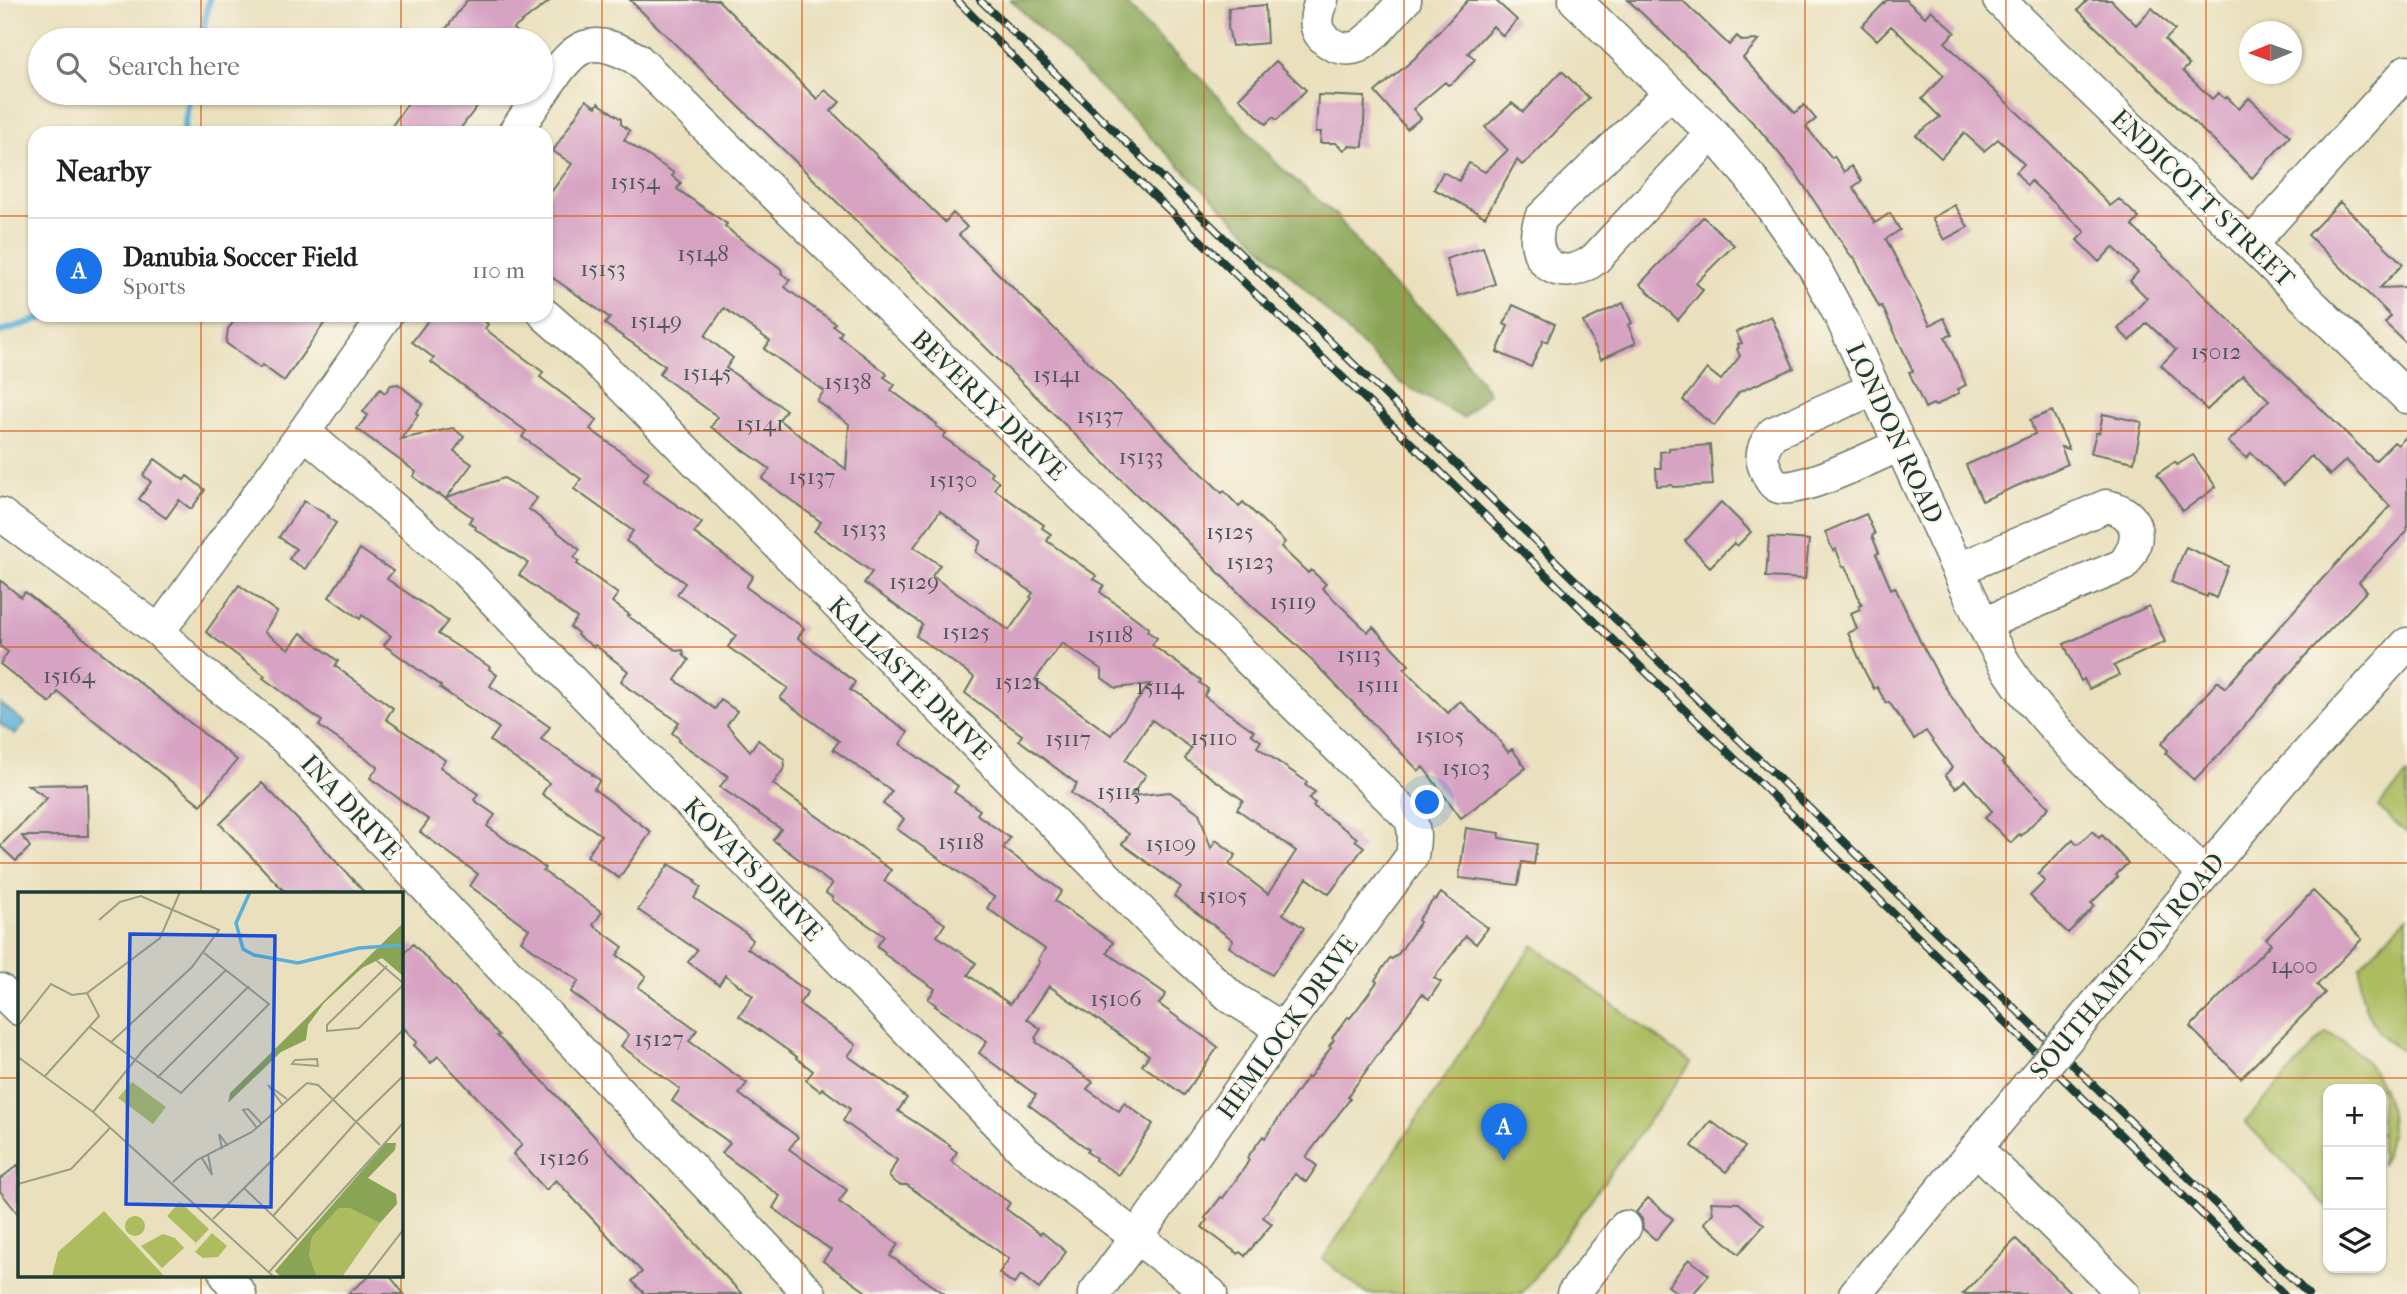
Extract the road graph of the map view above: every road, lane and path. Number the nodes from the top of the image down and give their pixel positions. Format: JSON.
{"nodes":[{"id":1,"x":1322,"y":0,"type":"edge"},
{"id":2,"x":1405,"y":0,"type":"edge"},
{"id":3,"x":1575,"y":0,"type":"edge"},
{"id":4,"x":1998,"y":0,"type":"edge"},
{"id":5,"x":2407,"y":71,"type":"edge"},
{"id":6,"x":553,"y":78,"type":"edge"},
{"id":7,"x":1670,"y":93,"type":"junction"},
{"id":8,"x":534,"y":105,"type":"edge"},
{"id":9,"x":519,"y":126,"type":"edge"},
{"id":10,"x":1712,"y":133,"type":"junction"},
{"id":11,"x":2250,"y":244,"type":"junction"},
{"id":12,"x":381,"y":322,"type":"edge"},
{"id":13,"x":553,"y":322,"type":"edge"},
{"id":14,"x":1873,"y":389,"type":"junction"},
{"id":15,"x":2407,"y":397,"type":"edge"},
{"id":16,"x":304,"y":432,"type":"junction"},
{"id":17,"x":1900,"y":445,"type":"junction"},
{"id":18,"x":0,"y":514,"type":"edge"},
{"id":19,"x":1959,"y":569,"type":"junction"},
{"id":20,"x":1983,"y":624,"type":"junction"},
{"id":21,"x":159,"y":631,"type":"junction"},
{"id":22,"x":2407,"y":644,"type":"edge"},
{"id":23,"x":1354,"y":763,"type":"joint"},
{"id":24,"x":2204,"y":873,"type":"junction"},
{"id":25,"x":0,"y":989,"type":"edge"},
{"id":26,"x":18,"y":1008,"type":"edge"},
{"id":27,"x":1283,"y":1029,"type":"junction"},
{"id":28,"x":1976,"y":1148,"type":"junction"},
{"id":29,"x":1625,"y":1227,"type":"dead end"},
{"id":30,"x":1136,"y":1238,"type":"junction"},
{"id":31,"x":227,"y":1276,"type":"edge"},
{"id":32,"x":240,"y":1294,"type":"edge"},
{"id":33,"x":810,"y":1294,"type":"edge"},
{"id":34,"x":1094,"y":1294,"type":"edge"},
{"id":35,"x":1211,"y":1294,"type":"edge"},
{"id":36,"x":1573,"y":1294,"type":"edge"},
{"id":37,"x":1855,"y":1294,"type":"edge"},
{"id":38,"x":2124,"y":1294,"type":"edge"}],
"edges":[{"from":1,"to":2,"type":"street"},
{"from":3,"to":7,"type":"street","name":"LONDON ROAD"},
{"from":4,"to":11,"type":"street","name":"ENDICOTT STREET"},
{"from":5,"to":11,"type":"street"},
{"from":6,"to":23,"type":"street","name":"BEVERLY DRIVE"},
{"from":7,"to":10,"type":"street","name":"LONDON ROAD"},
{"from":7,"to":10,"type":"street"},
{"from":8,"to":9,"type":"street","name":"BEVERLY DRIVE"},
{"from":10,"to":14,"type":"street","name":"LONDON ROAD"},
{"from":11,"to":15,"type":"street","name":"ENDICOTT STREET"},
{"from":12,"to":16,"type":"street"},
{"from":13,"to":27,"type":"street","name":"KALLASTE DRIVE"},
{"from":14,"to":17,"type":"street","name":"LONDON ROAD"},
{"from":14,"to":17,"type":"street"},
{"from":16,"to":21,"type":"street"},
{"from":16,"to":30,"type":"street","name":"KOVATS DRIVE"},
{"from":17,"to":19,"type":"street","name":"LONDON ROAD"},
{"from":18,"to":21,"type":"street","name":"INA DRIVE"},
{"from":19,"to":20,"type":"street","name":"LONDON ROAD"},
{"from":19,"to":20,"type":"street"},
{"from":20,"to":24,"type":"street","name":"LONDON ROAD"},
{"from":21,"to":33,"type":"street","name":"INA DRIVE"},
{"from":22,"to":24,"type":"street","name":"SOUTHAMPTON ROAD"},
{"from":23,"to":27,"type":"street","name":"HEMLOCK DRIVE"},
{"from":24,"to":28,"type":"street","name":"SOUTHAMPTON ROAD","bridge":true},
{"from":25,"to":26,"type":"street"},
{"from":27,"to":30,"type":"street","name":"HEMLOCK DRIVE"},
{"from":28,"to":37,"type":"street","name":"SOUTHAMPTON ROAD"},
{"from":28,"to":38,"type":"street"},
{"from":29,"to":36,"type":"street"},
{"from":30,"to":34,"type":"street","name":"HEMLOCK DRIVE"},
{"from":30,"to":35,"type":"street","name":"KOVATS DRIVE"},
{"from":31,"to":32,"type":"street"}]}
